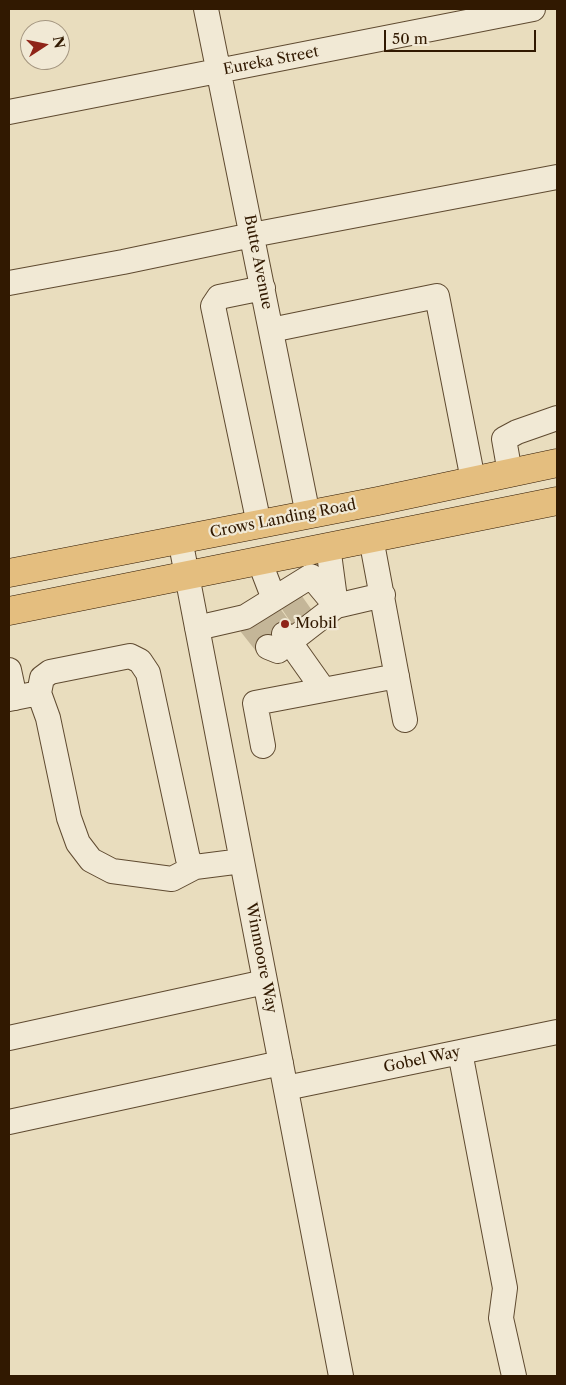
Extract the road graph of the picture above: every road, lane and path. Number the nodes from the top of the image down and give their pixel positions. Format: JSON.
{"nodes":[{"id":1,"x":206,"y":9,"type":"edge"},
{"id":2,"x":533,"y":9,"type":"edge"},
{"id":3,"x":219,"y":71,"type":"junction"},
{"id":4,"x":9,"y":112,"type":"edge"},
{"id":5,"x":557,"y":177,"type":"edge"},
{"id":6,"x":252,"y":234,"type":"junction"},
{"id":7,"x":9,"y":283,"type":"edge"},
{"id":8,"x":263,"y":288,"type":"junction"},
{"id":9,"x":272,"y":330,"type":"junction"},
{"id":10,"x":557,"y":418,"type":"edge"},
{"id":11,"x":557,"y":463,"type":"edge"},
{"id":12,"x":510,"y":473,"type":"junction"},
{"id":13,"x":473,"y":480,"type":"junction"},
{"id":14,"x":557,"y":480,"type":"edge"},
{"id":15,"x":557,"y":501,"type":"edge"},
{"id":16,"x":526,"y":508,"type":"junction"},
{"id":17,"x":308,"y":514,"type":"junction"},
{"id":18,"x":259,"y":524,"type":"junction"},
{"id":19,"x":372,"y":538,"type":"junction"},
{"id":20,"x":180,"y":539,"type":"junction"},
{"id":21,"x":328,"y":546,"type":"junction"},
{"id":22,"x":258,"y":560,"type":"junction"},
{"id":23,"x":9,"y":573,"type":"edge"},
{"id":24,"x":187,"y":575,"type":"junction"},
{"id":25,"x":383,"y":595,"type":"junction"},
{"id":26,"x":267,"y":606,"type":"junction"},
{"id":27,"x":336,"y":606,"type":"junction"},
{"id":28,"x":9,"y":611,"type":"edge"},
{"id":29,"x":197,"y":628,"type":"junction"},
{"id":30,"x":9,"y":670,"type":"edge"},
{"id":31,"x":397,"y":676,"type":"junction"},
{"id":32,"x":323,"y":689,"type":"junction"},
{"id":33,"x":39,"y":694,"type":"junction"},
{"id":34,"x":12,"y":699,"type":"edge"},
{"id":35,"x":405,"y":720,"type":"dead end"},
{"id":36,"x":263,"y":746,"type":"dead end"},
{"id":37,"x":242,"y":861,"type":"junction"},
{"id":38,"x":195,"y":868,"type":"junction"},
{"id":39,"x":265,"y":982,"type":"junction"},
{"id":40,"x":557,"y":1032,"type":"edge"},
{"id":41,"x":9,"y":1038,"type":"edge"},
{"id":42,"x":460,"y":1052,"type":"junction"},
{"id":43,"x":281,"y":1063,"type":"junction"},
{"id":44,"x":286,"y":1088,"type":"junction"},
{"id":45,"x":9,"y":1122,"type":"edge"},
{"id":46,"x":341,"y":1376,"type":"edge"},
{"id":47,"x":514,"y":1376,"type":"edge"}],
"edges":[{"from":1,"to":3,"type":"street","name":"Butte Avenue"},
{"from":2,"to":3,"type":"street","name":"Eureka Street"},
{"from":3,"to":4,"type":"street","name":"Eureka Street"},
{"from":3,"to":6,"type":"street","name":"Butte Avenue"},
{"from":5,"to":6,"type":"street"},
{"from":6,"to":7,"type":"street"},
{"from":6,"to":8,"type":"street","name":"Butte Avenue"},
{"from":8,"to":9,"type":"street","name":"Butte Avenue"},
{"from":8,"to":18,"type":"street"},
{"from":9,"to":13,"type":"street"},
{"from":9,"to":17,"type":"street","name":"Butte Avenue"},
{"from":10,"to":12,"type":"street"},
{"from":11,"to":12,"type":"main road","name":"Crows Landing Road"},
{"from":12,"to":13,"type":"main road","name":"Crows Landing Road"},
{"from":13,"to":17,"type":"main road","name":"Crows Landing Road"},
{"from":14,"to":16,"type":"main road"},
{"from":15,"to":16,"type":"main road"},
{"from":16,"to":19,"type":"main road"},
{"from":17,"to":18,"type":"main road","name":"Crows Landing Road"},
{"from":18,"to":20,"type":"main road","name":"Crows Landing Road"},
{"from":19,"to":21,"type":"main road"},
{"from":19,"to":25,"type":"street"},
{"from":20,"to":23,"type":"main road","name":"Crows Landing Road"},
{"from":20,"to":24,"type":"street","name":"Winmoore Way"},
{"from":21,"to":22,"type":"main road"},
{"from":21,"to":27,"type":"street"},
{"from":22,"to":24,"type":"main road"},
{"from":22,"to":26,"type":"street"},
{"from":24,"to":28,"type":"main road"},
{"from":24,"to":29,"type":"street","name":"Winmoore Way"},
{"from":25,"to":27,"type":"street"},
{"from":25,"to":31,"type":"street"},
{"from":26,"to":27,"type":"street"},
{"from":26,"to":29,"type":"street"},
{"from":27,"to":32,"type":"street"},
{"from":29,"to":37,"type":"street","name":"Winmoore Way"},
{"from":30,"to":34,"type":"street"},
{"from":31,"to":32,"type":"street"},
{"from":31,"to":35,"type":"street"},
{"from":32,"to":36,"type":"street"},
{"from":33,"to":34,"type":"street"},
{"from":33,"to":38,"type":"street"},
{"from":33,"to":38,"type":"street"},
{"from":37,"to":38,"type":"street"},
{"from":37,"to":39,"type":"street","name":"Winmoore Way"},
{"from":39,"to":41,"type":"street"},
{"from":39,"to":43,"type":"street","name":"Winmoore Way"},
{"from":40,"to":42,"type":"street","name":"Gobel Way"},
{"from":42,"to":44,"type":"street","name":"Gobel Way"},
{"from":42,"to":47,"type":"street"},
{"from":43,"to":44,"type":"street","name":"Winmoore Way"},
{"from":43,"to":45,"type":"street"},
{"from":44,"to":46,"type":"street","name":"Winmoore Way"}]}
